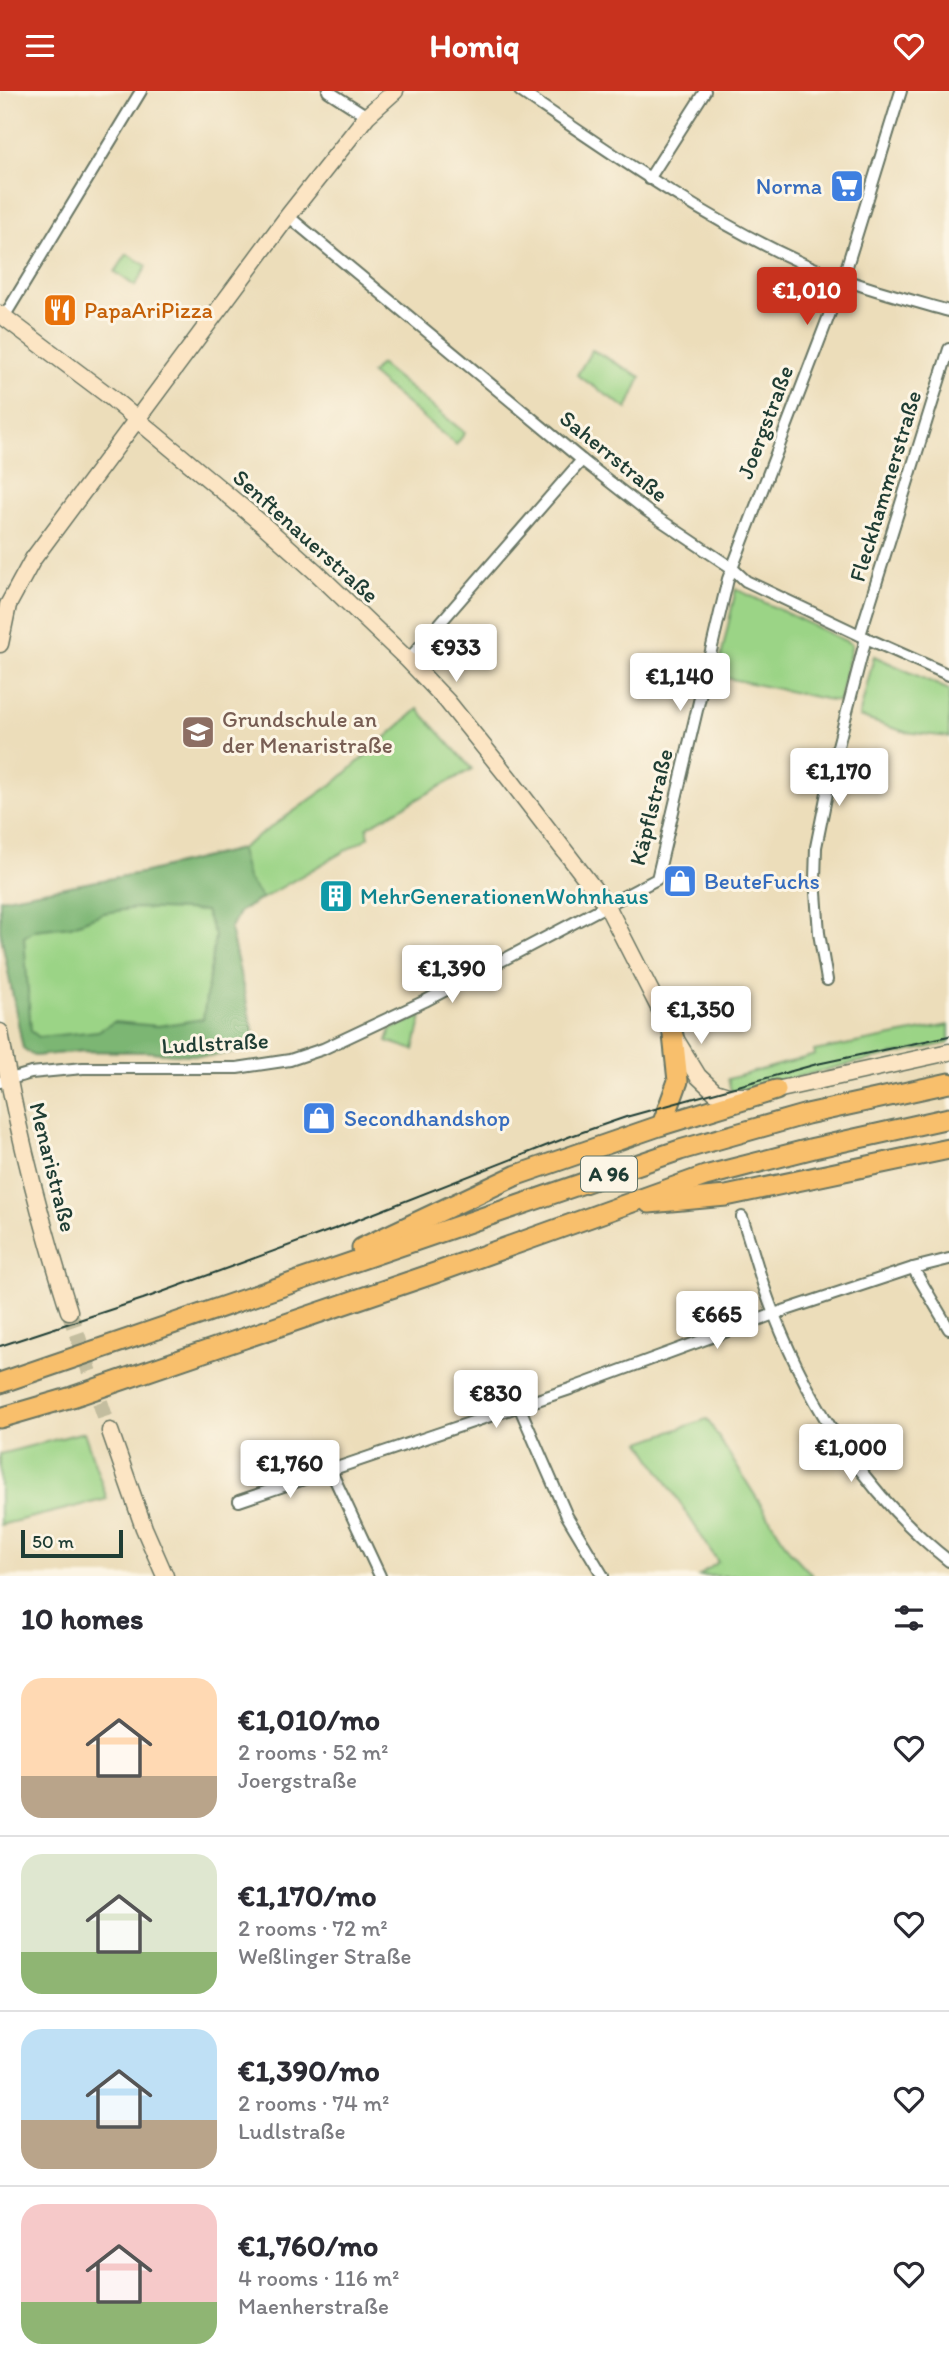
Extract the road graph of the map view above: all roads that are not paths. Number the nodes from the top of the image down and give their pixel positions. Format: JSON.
{"nodes":[{"id":1,"x":141,"y":91,"type":"edge"},
{"id":2,"x":328,"y":91,"type":"edge"},
{"id":3,"x":395,"y":91,"type":"edge"},
{"id":4,"x":520,"y":91,"type":"edge"},
{"id":5,"x":705,"y":91,"type":"edge"},
{"id":6,"x":901,"y":91,"type":"edge"},
{"id":7,"x":367,"y":116,"type":"junction"},
{"id":8,"x":649,"y":179,"type":"junction"},
{"id":9,"x":288,"y":216,"type":"junction"},
{"id":10,"x":843,"y":279,"type":"junction"},
{"id":11,"x":949,"y":311,"type":"edge"},
{"id":12,"x":2,"y":316,"type":"edge"},
{"id":13,"x":949,"y":349,"type":"edge"},
{"id":14,"x":136,"y":418,"type":"junction"},
{"id":15,"x":582,"y":460,"type":"junction"},
{"id":16,"x":732,"y":568,"type":"junction"},
{"id":17,"x":4,"y":603,"type":"edge"},
{"id":18,"x":863,"y":636,"type":"junction"},
{"id":19,"x":0,"y":644,"type":"edge"},
{"id":20,"x":408,"y":660,"type":"junction"},
{"id":21,"x":949,"y":675,"type":"edge"},
{"id":22,"x":607,"y":906,"type":"junction"},
{"id":23,"x":827,"y":981,"type":"dead end"},
{"id":24,"x":0,"y":1032,"type":"edge"},
{"id":25,"x":673,"y":1035,"type":"junction"},
{"id":26,"x":949,"y":1052,"type":"edge"},
{"id":27,"x":4,"y":1081,"type":"edge"},
{"id":28,"x":949,"y":1083,"type":"edge"},
{"id":29,"x":776,"y":1090,"type":"junction"},
{"id":30,"x":949,"y":1118,"type":"edge"},
{"id":31,"x":662,"y":1125,"type":"junction"},
{"id":32,"x":949,"y":1149,"type":"edge"},
{"id":33,"x":620,"y":1205,"type":"junction"},
{"id":34,"x":742,"y":1217,"type":"dead end"},
{"id":35,"x":949,"y":1259,"type":"edge"},
{"id":36,"x":913,"y":1268,"type":"junction"},
{"id":37,"x":276,"y":1289,"type":"junction"},
{"id":38,"x":68,"y":1311,"type":"tunnel mouth"},
{"id":39,"x":774,"y":1314,"type":"junction"},
{"id":40,"x":949,"y":1329,"type":"edge"},
{"id":41,"x":0,"y":1383,"type":"edge"},
{"id":42,"x":519,"y":1406,"type":"junction"},
{"id":43,"x":0,"y":1418,"type":"edge"},
{"id":44,"x":110,"y":1431,"type":"tunnel mouth"},
{"id":45,"x":330,"y":1469,"type":"junction"},
{"id":46,"x":239,"y":1501,"type":"dead end"},
{"id":47,"x":949,"y":1561,"type":"edge"},
{"id":48,"x":165,"y":1576,"type":"edge"},
{"id":49,"x":380,"y":1576,"type":"edge"},
{"id":50,"x":603,"y":1576,"type":"edge"}],
"edges":[{"from":1,"to":12,"type":"street"},
{"from":2,"to":7,"type":"street"},
{"from":3,"to":7,"type":"street"},
{"from":4,"to":8,"type":"street"},
{"from":5,"to":8,"type":"street"},
{"from":6,"to":10,"type":"street","name":"Joergstraße"},
{"from":7,"to":9,"type":"street"},
{"from":8,"to":10,"type":"street"},
{"from":9,"to":14,"type":"street"},
{"from":9,"to":15,"type":"street","name":"Saherrstraße"},
{"from":10,"to":11,"type":"street"},
{"from":10,"to":16,"type":"street","name":"Joergstraße"},
{"from":12,"to":14,"type":"street","name":"Senftenauerstraße"},
{"from":13,"to":18,"type":"street","name":"Fleckhammerstraße"},
{"from":14,"to":17,"type":"street"},
{"from":14,"to":20,"type":"street","name":"Senftenauerstraße"},
{"from":15,"to":16,"type":"street","name":"Saherrstraße"},
{"from":15,"to":20,"type":"street"},
{"from":16,"to":18,"type":"street","name":"Saherrstraße"},
{"from":16,"to":22,"type":"street","name":"Käpflstraße"},
{"from":17,"to":19,"type":"street"},
{"from":18,"to":21,"type":"street","name":"Saherrstraße"},
{"from":18,"to":23,"type":"street","name":"Fleckhammerstraße"},
{"from":20,"to":22,"type":"street","name":"Senftenauerstraße"},
{"from":22,"to":25,"type":"street","name":"Senftenauerstraße"},
{"from":22,"to":27,"type":"street","name":"Ludlstraße"},
{"from":24,"to":27,"type":"street","name":"Menaristraße"},
{"from":25,"to":29,"type":"street","name":"Senftenauerstraße"},
{"from":25,"to":31,"type":"highway"},
{"from":26,"to":29,"type":"street","name":"Senftenauerstraße"},
{"from":27,"to":38,"type":"street","name":"Menaristraße"},
{"from":28,"to":37,"type":"highway","number":"A 96"},
{"from":29,"to":31,"type":"highway"},
{"from":30,"to":33,"type":"highway","number":"A 96"},
{"from":31,"to":37,"type":"highway"},
{"from":32,"to":33,"type":"highway"},
{"from":33,"to":43,"type":"highway","number":"A 96"},
{"from":34,"to":39,"type":"street"},
{"from":35,"to":36,"type":"street"},
{"from":36,"to":39,"type":"street"},
{"from":36,"to":40,"type":"street"},
{"from":37,"to":41,"type":"highway","number":"A 96"},
{"from":39,"to":42,"type":"street"},
{"from":39,"to":47,"type":"street"},
{"from":42,"to":45,"type":"street"},
{"from":42,"to":50,"type":"street"},
{"from":44,"to":48,"type":"street"},
{"from":45,"to":46,"type":"street"},
{"from":45,"to":49,"type":"street"}]}
